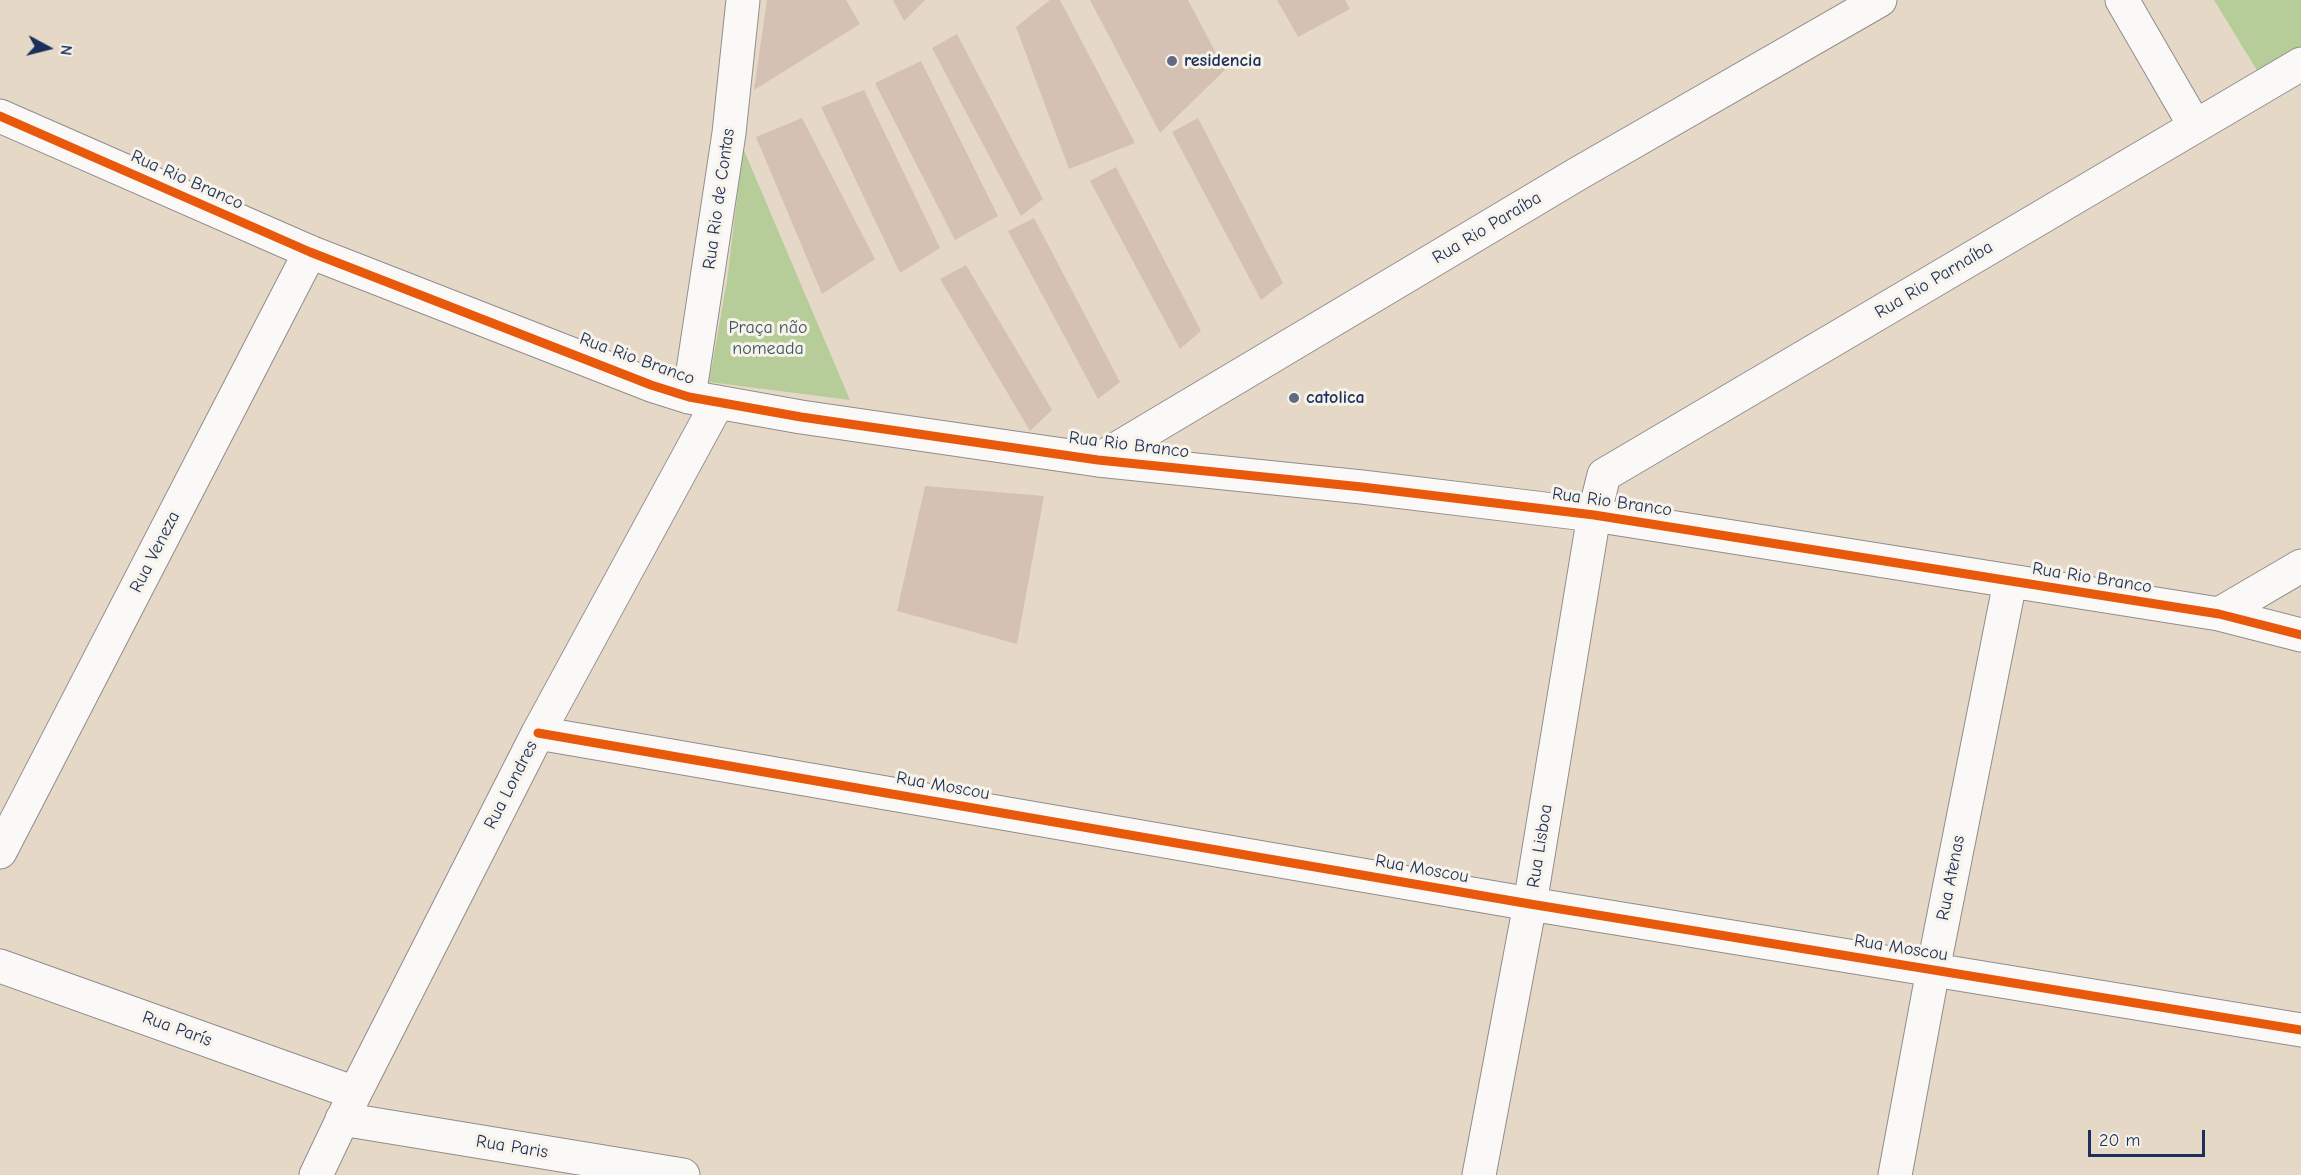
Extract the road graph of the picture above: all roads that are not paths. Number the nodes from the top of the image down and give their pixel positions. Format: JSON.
{"nodes":[{"id":1,"x":743,"y":0,"type":"edge"},
{"id":2,"x":1880,"y":0,"type":"edge"},
{"id":3,"x":2122,"y":0,"type":"edge"},
{"id":4,"x":2301,"y":64,"type":"edge"},
{"id":5,"x":0,"y":116,"type":"edge"},
{"id":6,"x":2195,"y":126,"type":"junction"},
{"id":7,"x":310,"y":252,"type":"junction"},
{"id":8,"x":704,"y":399,"type":"junction"},
{"id":9,"x":1098,"y":460,"type":"junction"},
{"id":10,"x":1594,"y":515,"type":"junction"},
{"id":11,"x":2301,"y":566,"type":"edge"},
{"id":12,"x":2010,"y":582,"type":"junction"},
{"id":13,"x":2219,"y":614,"type":"junction"},
{"id":14,"x":2301,"y":635,"type":"edge"},
{"id":15,"x":538,"y":733,"type":"junction"},
{"id":16,"x":0,"y":852,"type":"edge"},
{"id":17,"x":1530,"y":904,"type":"junction"},
{"id":18,"x":0,"y":966,"type":"edge"},
{"id":19,"x":1933,"y":970,"type":"junction"},
{"id":20,"x":2301,"y":1030,"type":"edge"},
{"id":21,"x":348,"y":1106,"type":"junction"},
{"id":22,"x":316,"y":1175,"type":"edge"},
{"id":23,"x":683,"y":1175,"type":"edge"},
{"id":24,"x":1479,"y":1175,"type":"edge"},
{"id":25,"x":1895,"y":1175,"type":"edge"}],
"edges":[{"from":1,"to":8,"type":"street","name":"Rua Rio de Contas"},
{"from":2,"to":9,"type":"street","name":"Rua Rio Paraíba"},
{"from":3,"to":6,"type":"street"},
{"from":4,"to":6,"type":"street","name":"Rua Rio Parnaíba"},
{"from":5,"to":7,"type":"street","name":"Rua Rio Branco"},
{"from":6,"to":10,"type":"street","name":"Rua Rio Parnaíba"},
{"from":7,"to":8,"type":"street","name":"Rua Rio Branco"},
{"from":7,"to":16,"type":"street","name":"Rua Veneza"},
{"from":8,"to":9,"type":"street","name":"Rua Rio Branco"},
{"from":8,"to":15,"type":"street","name":"Rua Londres"},
{"from":9,"to":10,"type":"street","name":"Rua Rio Branco"},
{"from":10,"to":12,"type":"street","name":"Rua Rio Branco"},
{"from":10,"to":17,"type":"street","name":"Rua Lisboa"},
{"from":11,"to":13,"type":"street"},
{"from":12,"to":13,"type":"street","name":"Rua Rio Branco"},
{"from":12,"to":19,"type":"street","name":"Rua Atenas"},
{"from":13,"to":14,"type":"street","name":"Rua Rio Branco"},
{"from":15,"to":17,"type":"street","name":"Rua Moscou"},
{"from":15,"to":21,"type":"street","name":"Rua Londres"},
{"from":17,"to":19,"type":"street","name":"Rua Moscou"},
{"from":17,"to":24,"type":"street","name":"Rua Lisboa"},
{"from":18,"to":21,"type":"street","name":"Rua París"},
{"from":19,"to":20,"type":"street","name":"Rua Moscou"},
{"from":19,"to":25,"type":"street","name":"Rua Atenas"},
{"from":21,"to":22,"type":"street","name":"Rua Londres"},
{"from":21,"to":23,"type":"street","name":"Rua Paris"}]}
